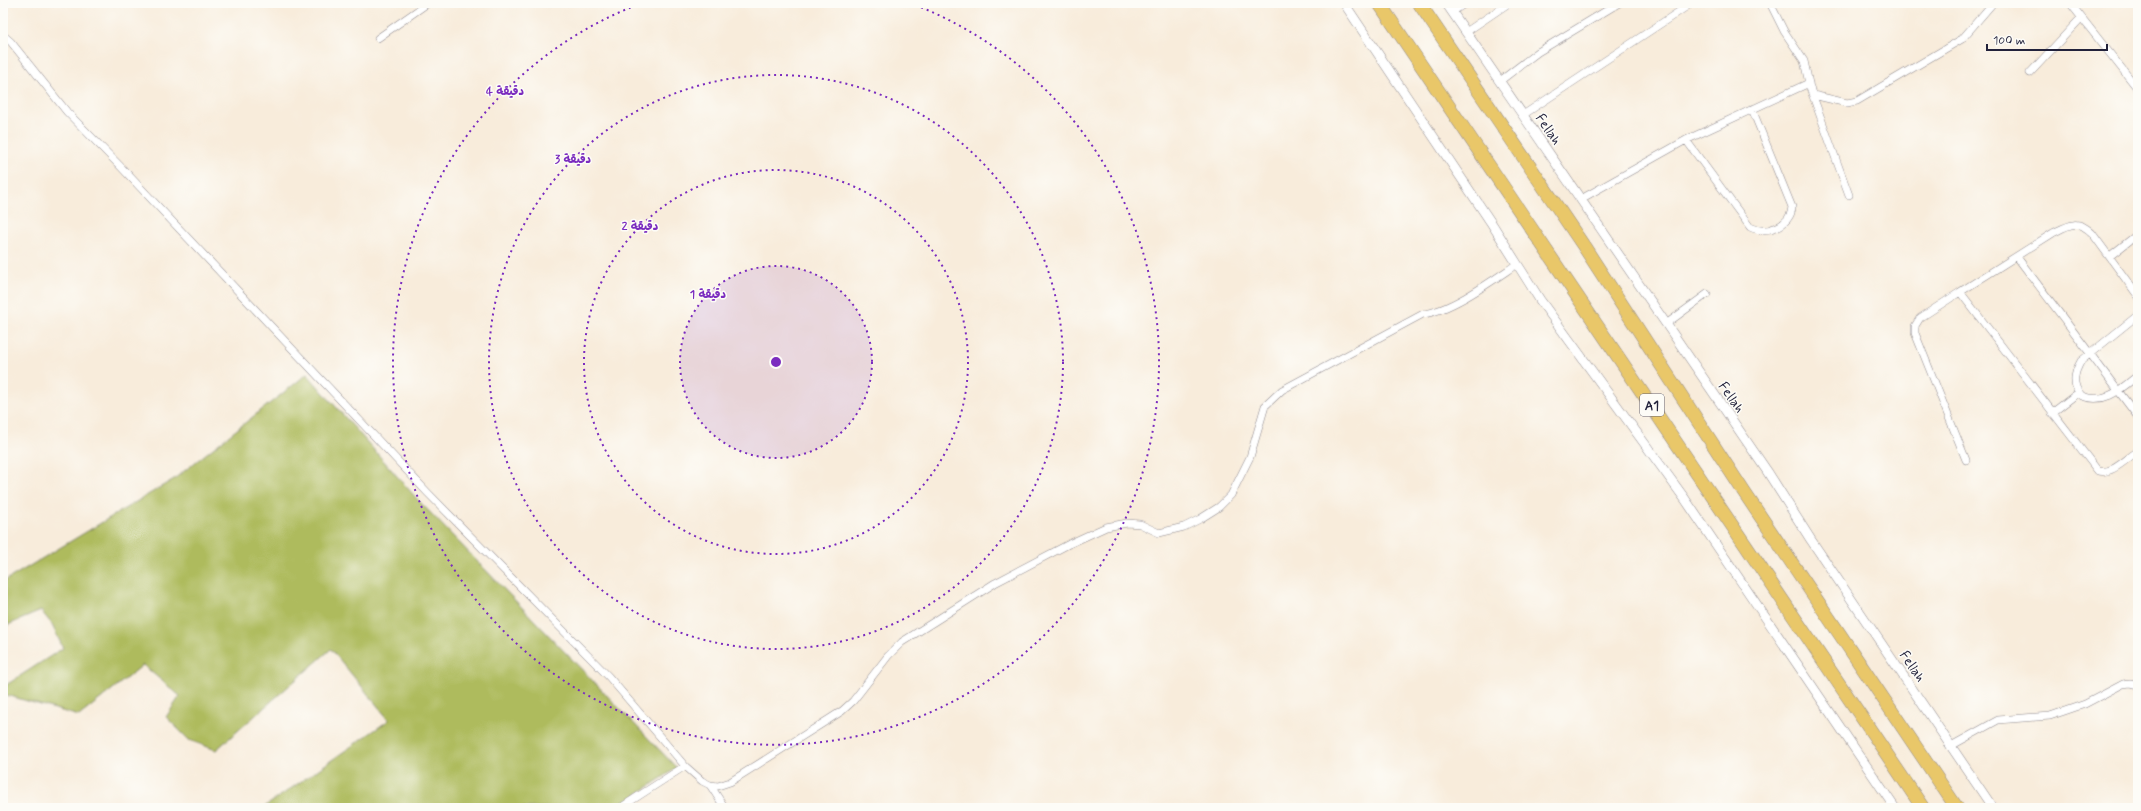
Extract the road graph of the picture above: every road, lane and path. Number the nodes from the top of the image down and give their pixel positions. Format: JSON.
{"nodes":[{"id":1,"x":428,"y":3,"type":"edge"},
{"id":2,"x":1344,"y":3,"type":"edge"},
{"id":3,"x":1379,"y":3,"type":"edge"},
{"id":4,"x":1419,"y":3,"type":"edge"},
{"id":5,"x":1446,"y":3,"type":"edge"},
{"id":6,"x":1466,"y":3,"type":"edge"},
{"id":7,"x":1509,"y":3,"type":"edge"},
{"id":8,"x":1619,"y":3,"type":"edge"},
{"id":9,"x":1692,"y":3,"type":"edge"},
{"id":10,"x":1770,"y":3,"type":"edge"},
{"id":11,"x":1993,"y":3,"type":"edge"},
{"id":12,"x":2070,"y":3,"type":"edge"},
{"id":13,"x":1452,"y":12,"type":"junction"},
{"id":14,"x":2081,"y":18,"type":"junction"},
{"id":15,"x":1466,"y":32,"type":"junction"},
{"id":16,"x":3,"y":35,"type":"edge"},
{"id":17,"x":378,"y":38,"type":"dead end"},
{"id":18,"x":2030,"y":73,"type":"dead end"},
{"id":19,"x":1500,"y":81,"type":"junction"},
{"id":20,"x":1809,"y":83,"type":"junction"},
{"id":21,"x":2138,"y":89,"type":"edge"},
{"id":22,"x":1814,"y":95,"type":"junction"},
{"id":23,"x":1752,"y":109,"type":"junction"},
{"id":24,"x":1523,"y":115,"type":"junction"},
{"id":25,"x":1686,"y":140,"type":"junction"},
{"id":26,"x":1849,"y":195,"type":"dead end"},
{"id":27,"x":1581,"y":199,"type":"junction"},
{"id":28,"x":2138,"y":234,"type":"edge"},
{"id":29,"x":2110,"y":256,"type":"junction"},
{"id":30,"x":2017,"y":257,"type":"junction"},
{"id":31,"x":1517,"y":264,"type":"junction"},
{"id":32,"x":1960,"y":292,"type":"junction"},
{"id":33,"x":1707,"y":294,"type":"dead end"},
{"id":34,"x":2138,"y":296,"type":"edge"},
{"id":35,"x":2138,"y":315,"type":"edge"},
{"id":36,"x":1666,"y":324,"type":"junction"},
{"id":37,"x":2090,"y":353,"type":"junction"},
{"id":38,"x":2138,"y":375,"type":"edge"},
{"id":39,"x":2118,"y":391,"type":"junction"},
{"id":40,"x":2078,"y":393,"type":"junction"},
{"id":41,"x":2052,"y":413,"type":"junction"},
{"id":42,"x":2138,"y":417,"type":"edge"},
{"id":43,"x":2138,"y":451,"type":"edge"},
{"id":44,"x":1966,"y":460,"type":"dead end"},
{"id":45,"x":2138,"y":685,"type":"edge"},
{"id":46,"x":1951,"y":746,"type":"junction"},
{"id":47,"x":685,"y":766,"type":"junction"},
{"id":48,"x":710,"y":785,"type":"junction"},
{"id":49,"x":620,"y":808,"type":"edge"},
{"id":50,"x":725,"y":808,"type":"edge"},
{"id":51,"x":1895,"y":808,"type":"edge"},
{"id":52,"x":1923,"y":808,"type":"edge"},
{"id":53,"x":1958,"y":808,"type":"edge"},
{"id":54,"x":1993,"y":808,"type":"edge"}],
"edges":[{"from":1,"to":17,"type":"street"},
{"from":2,"to":31,"type":"street"},
{"from":3,"to":52,"type":"highway","number":"A1"},
{"from":4,"to":53,"type":"highway","number":"A1"},
{"from":5,"to":13,"type":"street","name":"Fellah"},
{"from":6,"to":13,"type":"street"},
{"from":7,"to":15,"type":"street"},
{"from":8,"to":19,"type":"street"},
{"from":9,"to":24,"type":"street"},
{"from":10,"to":20,"type":"street"},
{"from":11,"to":22,"type":"street"},
{"from":12,"to":14,"type":"street"},
{"from":13,"to":15,"type":"street","name":"Fellah"},
{"from":14,"to":18,"type":"street"},
{"from":14,"to":21,"type":"street"},
{"from":15,"to":19,"type":"street","name":"Fellah"},
{"from":16,"to":47,"type":"street"},
{"from":19,"to":24,"type":"street","name":"Fellah"},
{"from":20,"to":22,"type":"street"},
{"from":20,"to":23,"type":"street"},
{"from":22,"to":26,"type":"street"},
{"from":23,"to":25,"type":"street"},
{"from":23,"to":25,"type":"street"},
{"from":24,"to":27,"type":"street","name":"Fellah"},
{"from":25,"to":27,"type":"street"},
{"from":27,"to":36,"type":"street","name":"Fellah"},
{"from":28,"to":29,"type":"street"},
{"from":29,"to":30,"type":"street"},
{"from":29,"to":34,"type":"street"},
{"from":30,"to":32,"type":"street"},
{"from":30,"to":37,"type":"street"},
{"from":31,"to":48,"type":"street"},
{"from":31,"to":51,"type":"street"},
{"from":32,"to":41,"type":"street"},
{"from":32,"to":44,"type":"street"},
{"from":33,"to":36,"type":"street"},
{"from":35,"to":37,"type":"street"},
{"from":36,"to":46,"type":"street","name":"Fellah"},
{"from":37,"to":39,"type":"street"},
{"from":37,"to":40,"type":"street"},
{"from":38,"to":39,"type":"street"},
{"from":39,"to":40,"type":"street"},
{"from":39,"to":42,"type":"street"},
{"from":40,"to":41,"type":"street"},
{"from":41,"to":43,"type":"street"},
{"from":45,"to":46,"type":"street"},
{"from":46,"to":54,"type":"street","name":"Fellah"},
{"from":47,"to":48,"type":"street"},
{"from":47,"to":49,"type":"street"},
{"from":48,"to":50,"type":"street"}]}
